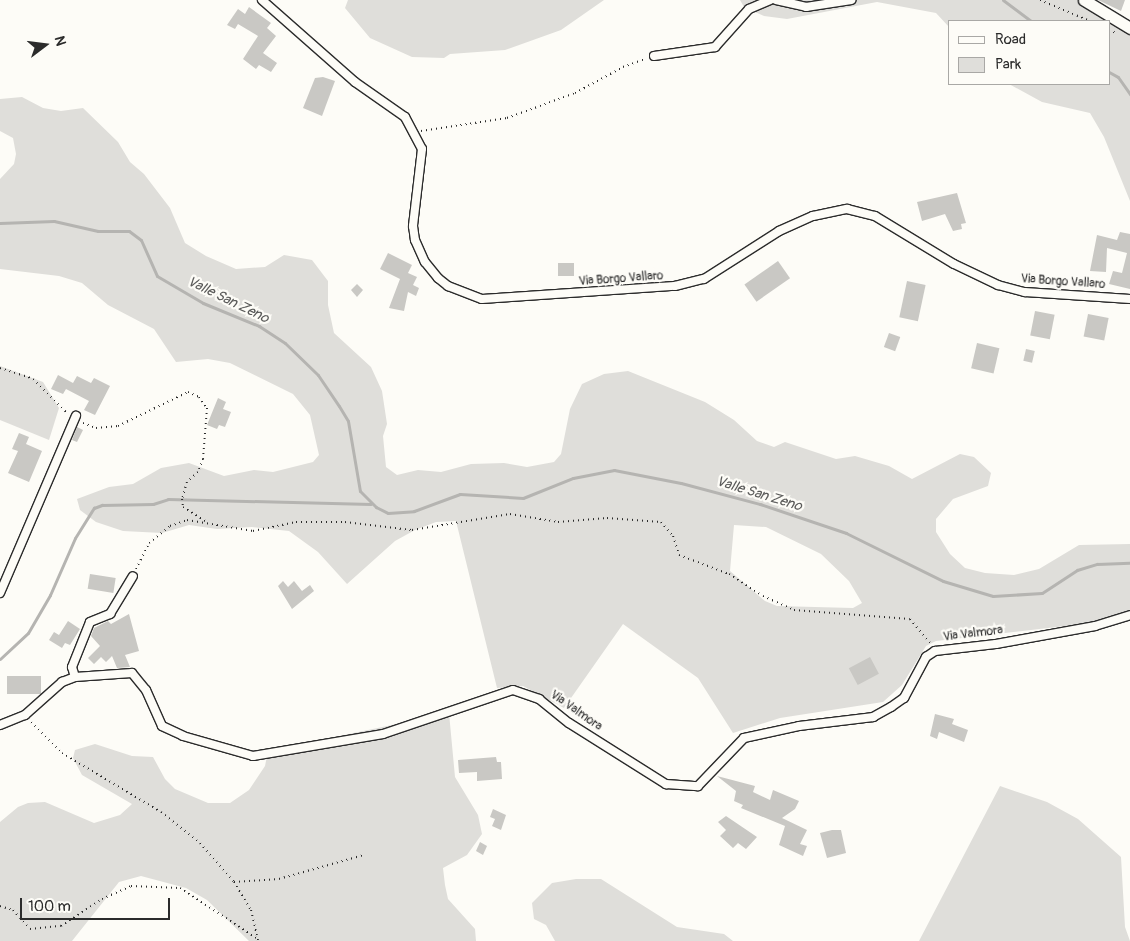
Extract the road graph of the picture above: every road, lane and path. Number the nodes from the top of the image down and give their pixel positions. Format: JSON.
{"nodes":[{"id":1,"x":262,"y":0,"type":"edge"},
{"id":2,"x":770,"y":0,"type":"edge"},
{"id":3,"x":776,"y":0,"type":"edge"},
{"id":4,"x":851,"y":0,"type":"edge"},
{"id":5,"x":1040,"y":0,"type":"edge"},
{"id":6,"x":1084,"y":0,"type":"edge"},
{"id":7,"x":1088,"y":20,"type":"edge"},
{"id":8,"x":1130,"y":28,"type":"edge"},
{"id":9,"x":654,"y":56,"type":"joint"},
{"id":10,"x":416,"y":133,"type":"junction"},
{"id":11,"x":1130,"y":299,"type":"edge"},
{"id":12,"x":0,"y":368,"type":"edge"},
{"id":13,"x":75,"y":417,"type":"junction"},
{"id":14,"x":209,"y":524,"type":"junction"},
{"id":15,"x":133,"y":576,"type":"joint"},
{"id":16,"x":0,"y":593,"type":"edge"},
{"id":17,"x":1130,"y":615,"type":"edge"},
{"id":18,"x":935,"y":651,"type":"junction"},
{"id":19,"x":74,"y":677,"type":"junction"},
{"id":20,"x":25,"y":715,"type":"junction"},
{"id":21,"x":0,"y":725,"type":"edge"},
{"id":22,"x":364,"y":855,"type":"dead end"},
{"id":23,"x":234,"y":882,"type":"junction"},
{"id":24,"x":0,"y":906,"type":"edge"},
{"id":25,"x":258,"y":940,"type":"edge"}],
"edges":[{"from":1,"to":10,"type":"street","name":"Via Borgo Vallaro"},
{"from":2,"to":9,"type":"street"},
{"from":3,"to":4,"type":"street"},
{"from":5,"to":7,"type":"path"},
{"from":6,"to":8,"type":"street"},
{"from":9,"to":10,"type":"path"},
{"from":10,"to":11,"type":"street","name":"Via Borgo Vallaro"},
{"from":12,"to":13,"type":"path"},
{"from":13,"to":14,"type":"path"},
{"from":13,"to":16,"type":"street"},
{"from":14,"to":15,"type":"path"},
{"from":14,"to":18,"type":"path"},
{"from":15,"to":19,"type":"street"},
{"from":17,"to":18,"type":"street","name":"Via Valmora"},
{"from":18,"to":19,"type":"street","name":"Via Valmora"},
{"from":19,"to":20,"type":"street","name":"Via Valmora"},
{"from":20,"to":21,"type":"street","name":"Via Valmora"},
{"from":20,"to":23,"type":"path"},
{"from":22,"to":23,"type":"path"},
{"from":23,"to":25,"type":"path"},
{"from":24,"to":25,"type":"path"}]}
